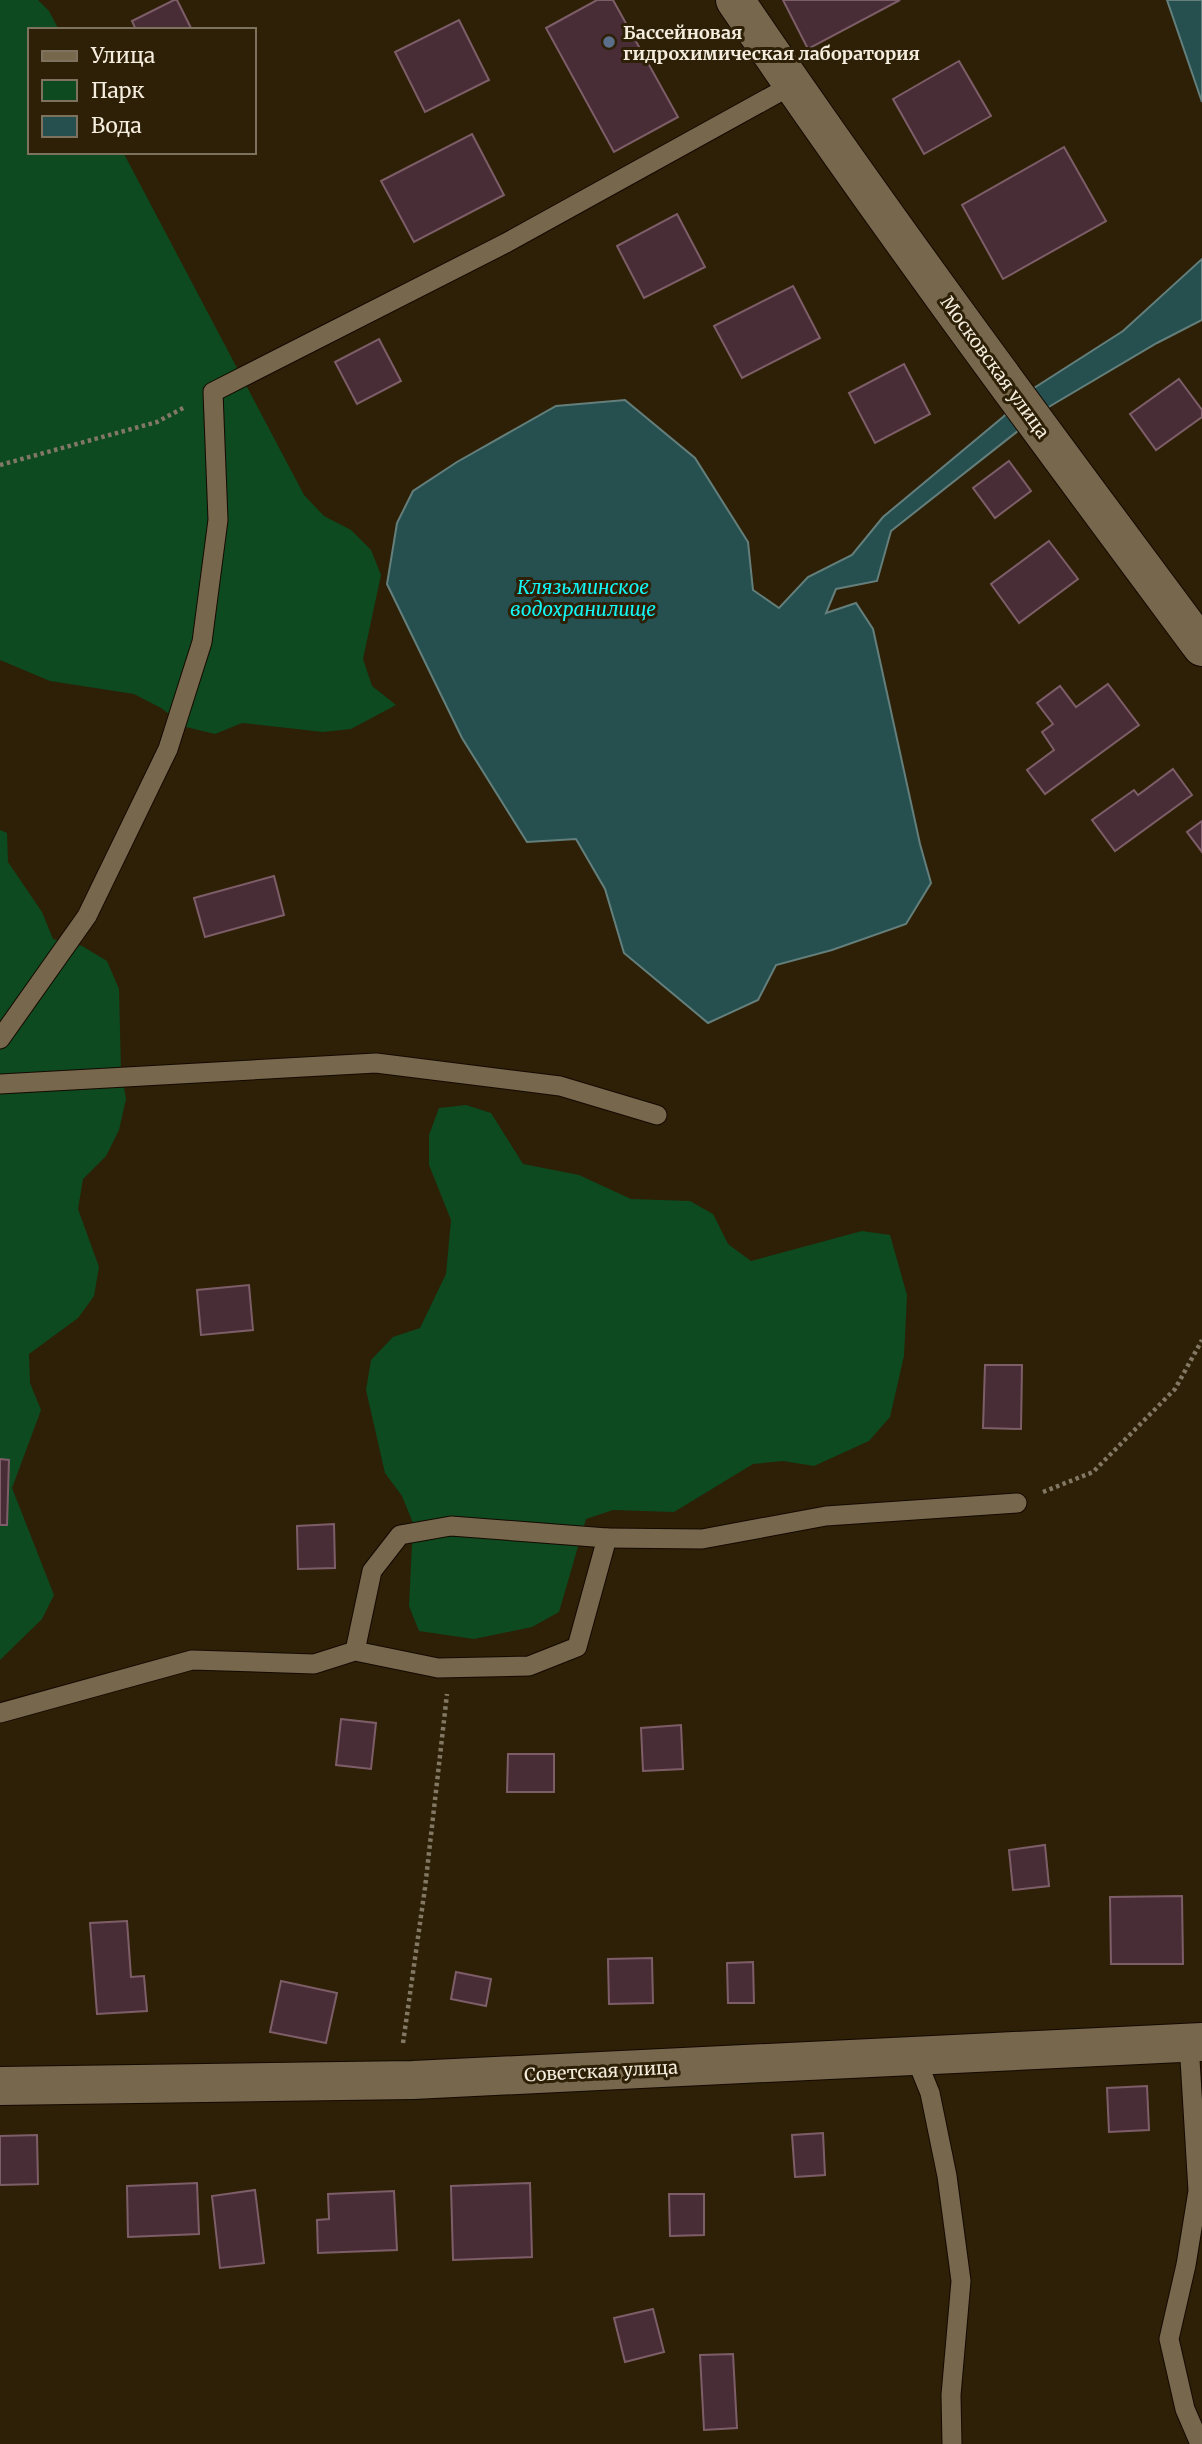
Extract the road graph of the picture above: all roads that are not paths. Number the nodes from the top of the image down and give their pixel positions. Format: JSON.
{"nodes":[{"id":1,"x":735,"y":0,"type":"edge"},
{"id":2,"x":792,"y":85,"type":"junction"},
{"id":3,"x":1202,"y":647,"type":"edge"},
{"id":4,"x":0,"y":1039,"type":"edge"},
{"id":5,"x":0,"y":1084,"type":"edge"},
{"id":6,"x":657,"y":1115,"type":"dead end"},
{"id":7,"x":1017,"y":1503,"type":"road end"},
{"id":8,"x":607,"y":1538,"type":"junction"},
{"id":9,"x":355,"y":1651,"type":"junction"},
{"id":10,"x":0,"y":1713,"type":"edge"},
{"id":11,"x":1196,"y":2042,"type":"edge"},
{"id":12,"x":915,"y":2056,"type":"junction"},
{"id":13,"x":0,"y":2086,"type":"edge"},
{"id":14,"x":952,"y":2444,"type":"edge"},
{"id":15,"x":1200,"y":2444,"type":"edge"}],
"edges":[{"from":1,"to":2,"type":"street","name":"Московская улица"},
{"from":2,"to":3,"type":"street","name":"Московская улица"},
{"from":2,"to":4,"type":"lane"},
{"from":5,"to":6,"type":"lane"},
{"from":7,"to":8,"type":"lane"},
{"from":8,"to":9,"type":"lane"},
{"from":8,"to":9,"type":"lane"},
{"from":9,"to":10,"type":"lane"},
{"from":11,"to":12,"type":"street","name":"Советская улица"},
{"from":11,"to":15,"type":"lane"},
{"from":12,"to":13,"type":"street","name":"Советская улица"},
{"from":12,"to":14,"type":"lane"}]}
